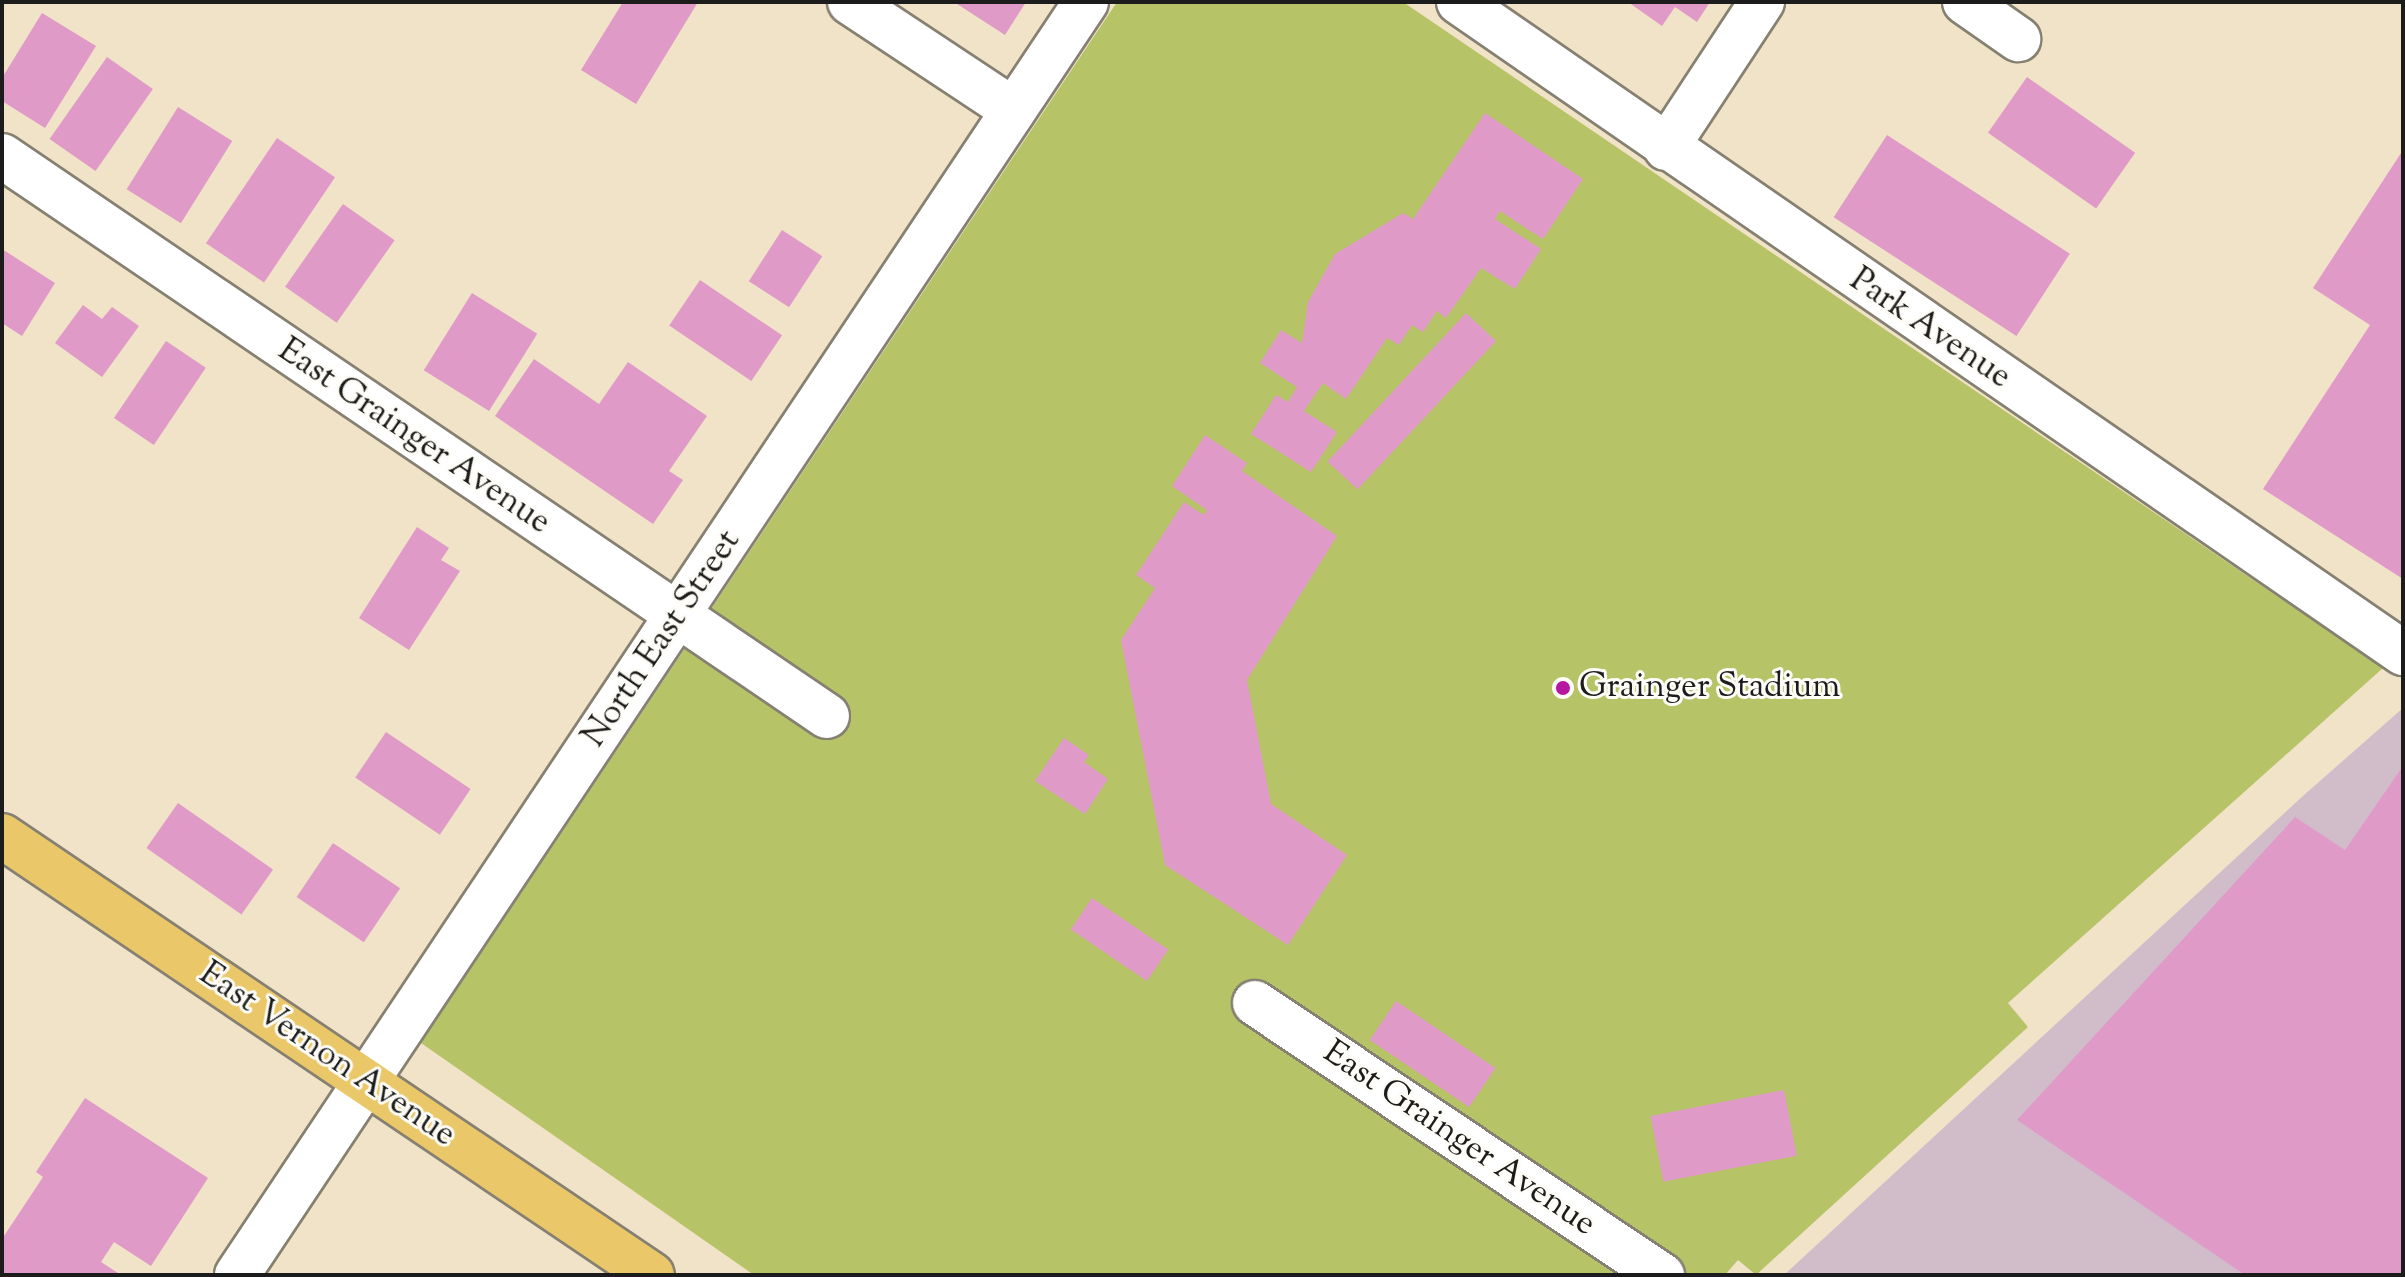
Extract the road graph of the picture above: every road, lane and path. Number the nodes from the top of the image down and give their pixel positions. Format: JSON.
{"nodes":[{"id":1,"x":850,"y":2,"type":"edge"},
{"id":2,"x":1086,"y":2,"type":"edge"},
{"id":3,"x":1459,"y":2,"type":"edge"},
{"id":4,"x":1762,"y":2,"type":"edge"},
{"id":5,"x":1965,"y":2,"type":"edge"},
{"id":6,"x":2018,"y":39,"type":"dead end"},
{"id":7,"x":1013,"y":110,"type":"junction"},
{"id":8,"x":1666,"y":148,"type":"junction"},
{"id":9,"x":2,"y":156,"type":"edge"},
{"id":10,"x":677,"y":616,"type":"junction"},
{"id":11,"x":2403,"y":653,"type":"edge"},
{"id":12,"x":827,"y":716,"type":"dead end"},
{"id":13,"x":2,"y":836,"type":"edge"},
{"id":14,"x":1255,"y":1003,"type":"dead end"},
{"id":15,"x":365,"y":1081,"type":"junction"},
{"id":16,"x":237,"y":1275,"type":"edge"},
{"id":17,"x":652,"y":1275,"type":"edge"},
{"id":18,"x":1662,"y":1275,"type":"edge"}],
"edges":[{"from":1,"to":7,"type":"street"},
{"from":2,"to":7,"type":"street","name":"North East Street"},
{"from":3,"to":8,"type":"street","name":"Park Avenue"},
{"from":4,"to":8,"type":"street"},
{"from":5,"to":6,"type":"street"},
{"from":7,"to":10,"type":"street","name":"North East Street"},
{"from":8,"to":11,"type":"street","name":"Park Avenue"},
{"from":9,"to":10,"type":"street","name":"East Grainger Avenue"},
{"from":10,"to":12,"type":"street","name":"East Grainger Avenue"},
{"from":10,"to":15,"type":"street","name":"North East Street"},
{"from":13,"to":15,"type":"main road","name":"East Vernon Avenue"},
{"from":14,"to":18,"type":"street","name":"East Grainger Avenue"},
{"from":15,"to":16,"type":"street","name":"North East Street"},
{"from":15,"to":17,"type":"main road","name":"East Vernon Avenue"}]}
